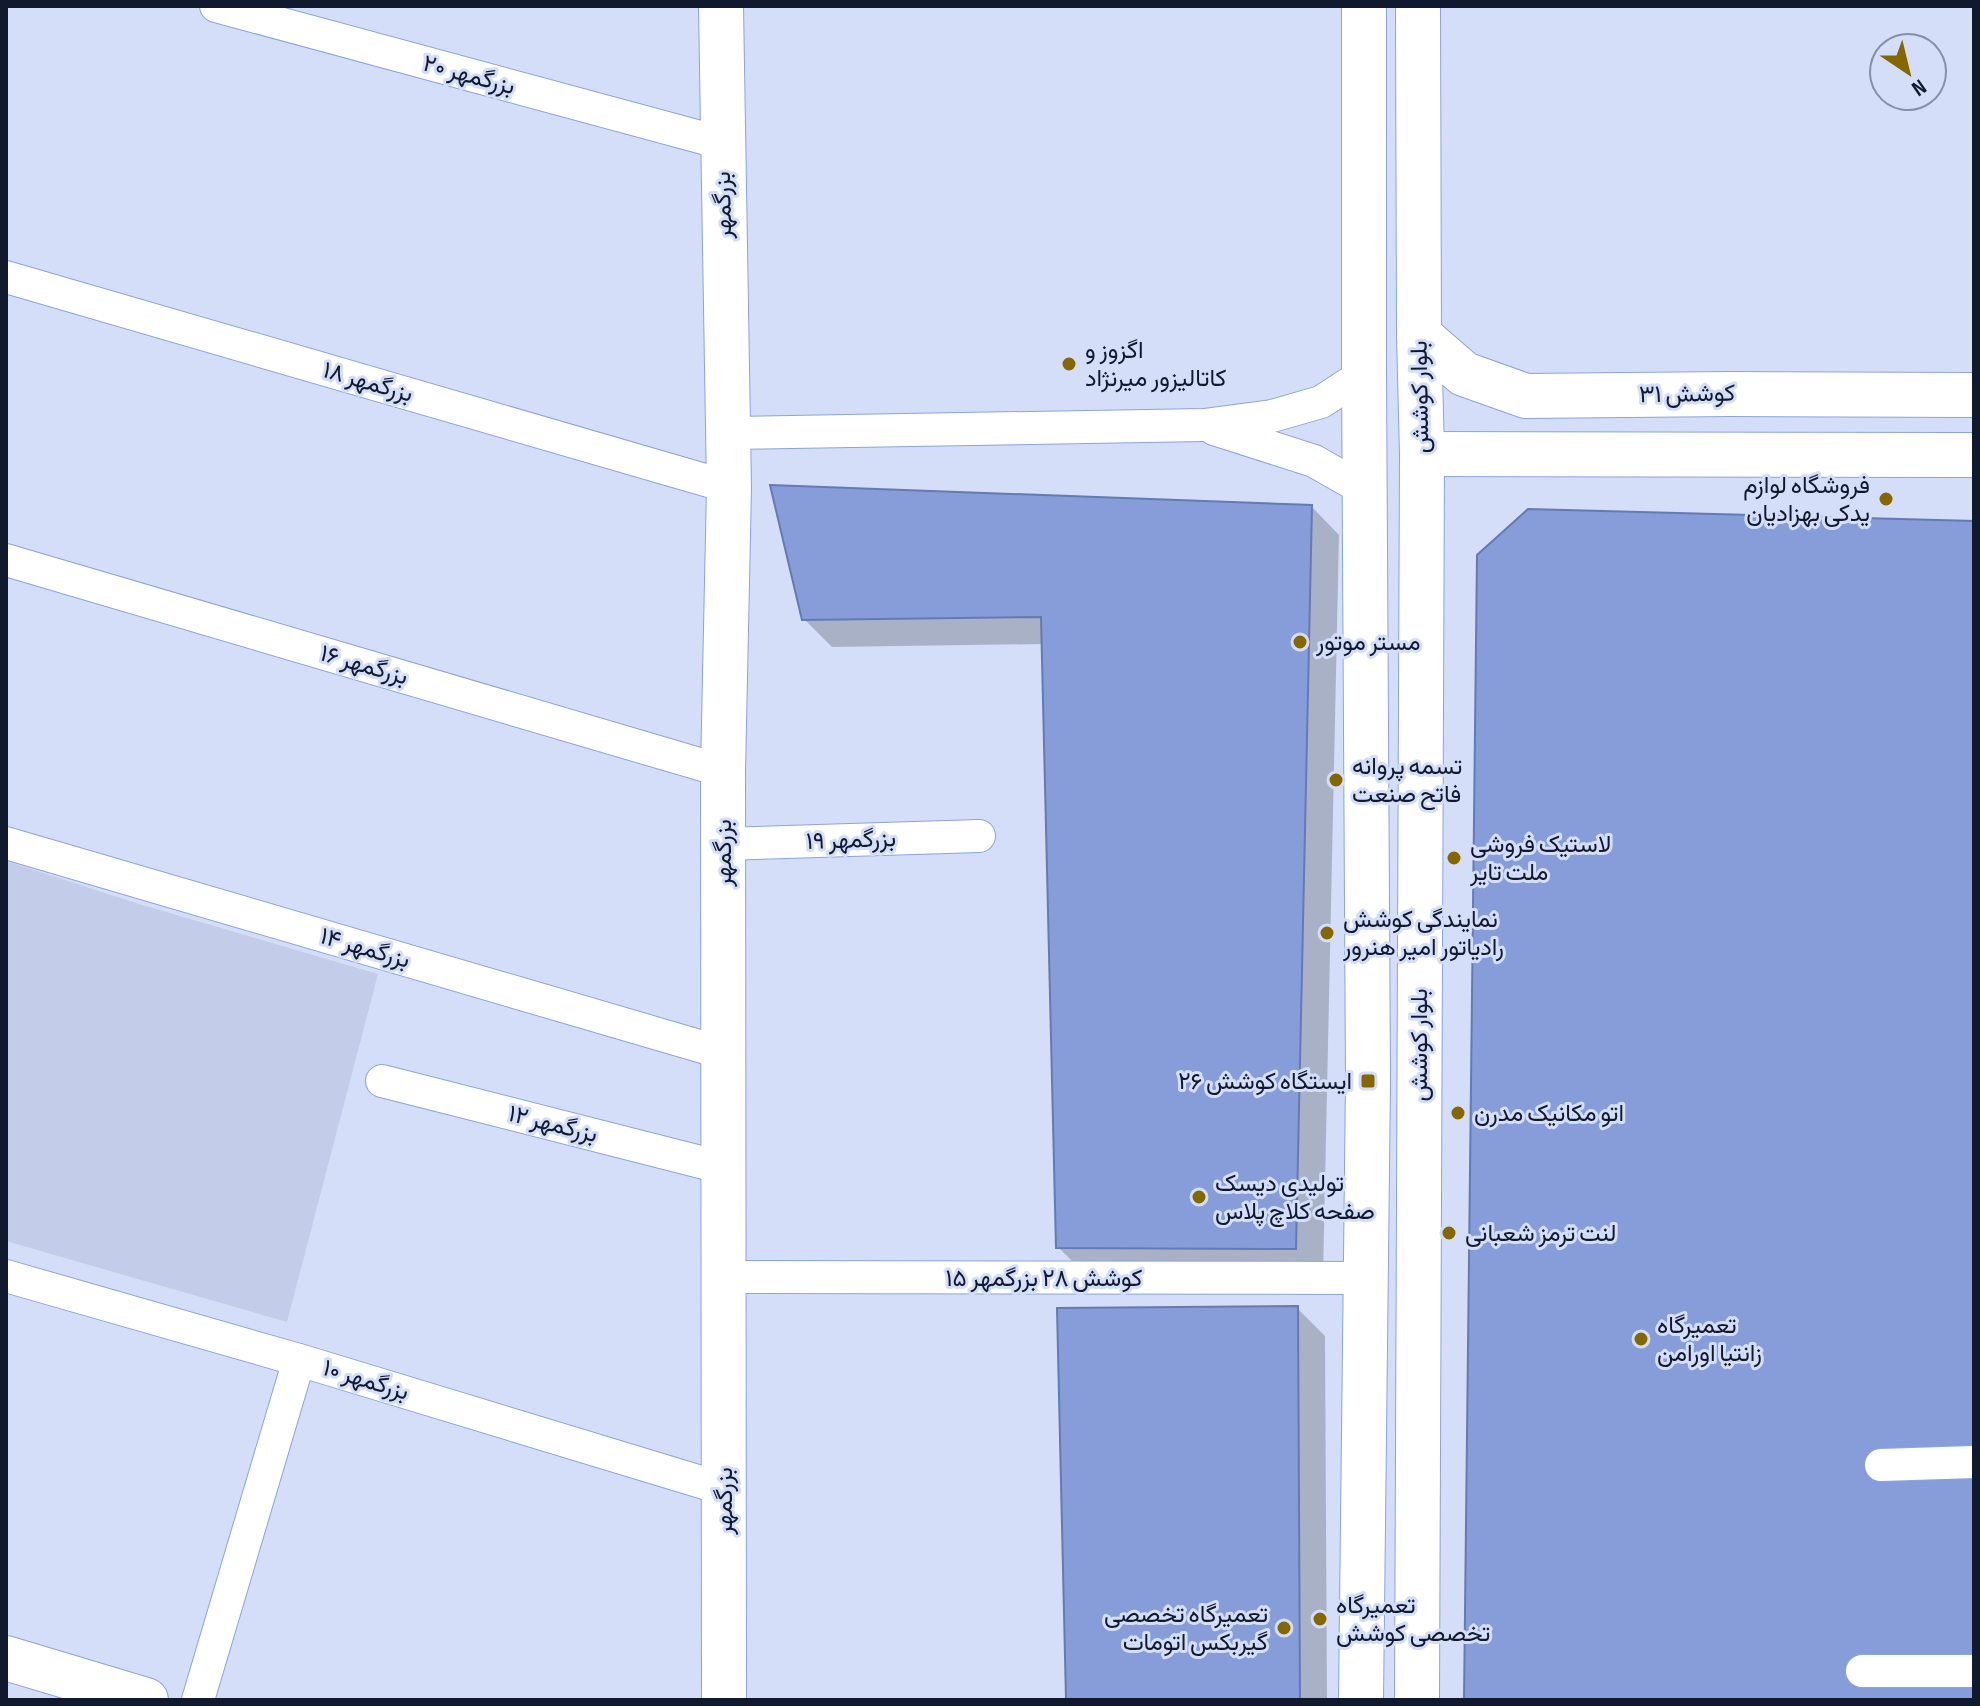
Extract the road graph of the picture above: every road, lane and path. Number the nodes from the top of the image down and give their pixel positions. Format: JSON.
{"nodes":[{"id":1,"x":216,"y":6,"type":"edge"},
{"id":2,"x":721,"y":6,"type":"edge"},
{"id":3,"x":1364,"y":6,"type":"edge"},
{"id":4,"x":1418,"y":6,"type":"edge"},
{"id":5,"x":722,"y":143,"type":"junction"},
{"id":6,"x":6,"y":277,"type":"edge"},
{"id":7,"x":1419,"y":335,"type":"junction"},
{"id":8,"x":1364,"y":395,"type":"junction"},
{"id":9,"x":1974,"y":395,"type":"edge"},
{"id":10,"x":1204,"y":425,"type":"junction"},
{"id":11,"x":728,"y":433,"type":"junction"},
{"id":12,"x":1422,"y":454,"type":"junction"},
{"id":13,"x":1974,"y":455,"type":"edge"},
{"id":14,"x":729,"y":487,"type":"junction"},
{"id":15,"x":1365,"y":490,"type":"junction"},
{"id":16,"x":6,"y":560,"type":"edge"},
{"id":17,"x":723,"y":771,"type":"junction"},
{"id":18,"x":979,"y":836,"type":"dead end"},
{"id":19,"x":6,"y":843,"type":"edge"},
{"id":20,"x":723,"y":844,"type":"junction"},
{"id":21,"x":723,"y":1053,"type":"junction"},
{"id":22,"x":382,"y":1081,"type":"dead end"},
{"id":23,"x":724,"y":1168,"type":"junction"},
{"id":24,"x":6,"y":1276,"type":"edge"},
{"id":25,"x":724,"y":1277,"type":"junction"},
{"id":26,"x":1365,"y":1278,"type":"junction"},
{"id":27,"x":299,"y":1360,"type":"junction"},
{"id":28,"x":1974,"y":1462,"type":"edge"},
{"id":29,"x":1881,"y":1465,"type":"dead end"},
{"id":30,"x":724,"y":1489,"type":"junction"},
{"id":31,"x":6,"y":1658,"type":"edge"},
{"id":32,"x":1862,"y":1671,"type":"dead end"},
{"id":33,"x":1974,"y":1671,"type":"edge"},
{"id":34,"x":146,"y":1700,"type":"edge"},
{"id":35,"x":198,"y":1700,"type":"edge"},
{"id":36,"x":724,"y":1700,"type":"edge"},
{"id":37,"x":1361,"y":1700,"type":"edge"},
{"id":38,"x":1417,"y":1700,"type":"edge"}],
"edges":[{"from":1,"to":5,"type":"street","name":"بزرگمهر ۲۰"},
{"from":2,"to":5,"type":"main road","name":"بزرگمهر"},
{"from":3,"to":8,"type":"main road"},
{"from":4,"to":7,"type":"main road","name":"بلوار کوشش"},
{"from":5,"to":11,"type":"main road","name":"بزرگمهر"},
{"from":6,"to":14,"type":"street","name":"بزرگمهر ۱۸"},
{"from":7,"to":9,"type":"main road","name":"کوشش ۳۱"},
{"from":7,"to":12,"type":"main road","name":"بلوار کوشش"},
{"from":8,"to":10,"type":"street"},
{"from":8,"to":12,"type":"main road"},
{"from":8,"to":15,"type":"main road"},
{"from":10,"to":11,"type":"street"},
{"from":10,"to":15,"type":"street"},
{"from":11,"to":14,"type":"main road","name":"بزرگمهر"},
{"from":12,"to":13,"type":"main road"},
{"from":12,"to":38,"type":"main road","name":"بلوار کوشش"},
{"from":14,"to":17,"type":"main road","name":"بزرگمهر"},
{"from":15,"to":26,"type":"main road"},
{"from":16,"to":17,"type":"street","name":"بزرگمهر ۱۶"},
{"from":17,"to":20,"type":"main road","name":"بزرگمهر"},
{"from":18,"to":20,"type":"street","name":"بزرگمهر ۱۹"},
{"from":19,"to":21,"type":"street","name":"بزرگمهر ۱۴"},
{"from":20,"to":21,"type":"main road","name":"بزرگمهر"},
{"from":21,"to":23,"type":"main road","name":"بزرگمهر"},
{"from":22,"to":23,"type":"street","name":"بزرگمهر ۱۲"},
{"from":23,"to":25,"type":"main road","name":"بزرگمهر"},
{"from":24,"to":27,"type":"street","name":"بزرگمهر ۱۰"},
{"from":25,"to":26,"type":"street","name":"کوشش ۲۸ بزرگمهر ۱۵"},
{"from":25,"to":30,"type":"main road","name":"بزرگمهر"},
{"from":26,"to":37,"type":"main road"},
{"from":27,"to":30,"type":"street","name":"بزرگمهر ۱۰"},
{"from":27,"to":35,"type":"street"},
{"from":28,"to":29,"type":"street"},
{"from":30,"to":36,"type":"main road","name":"بزرگمهر"},
{"from":31,"to":34,"type":"main road"},
{"from":32,"to":33,"type":"street"}]}
